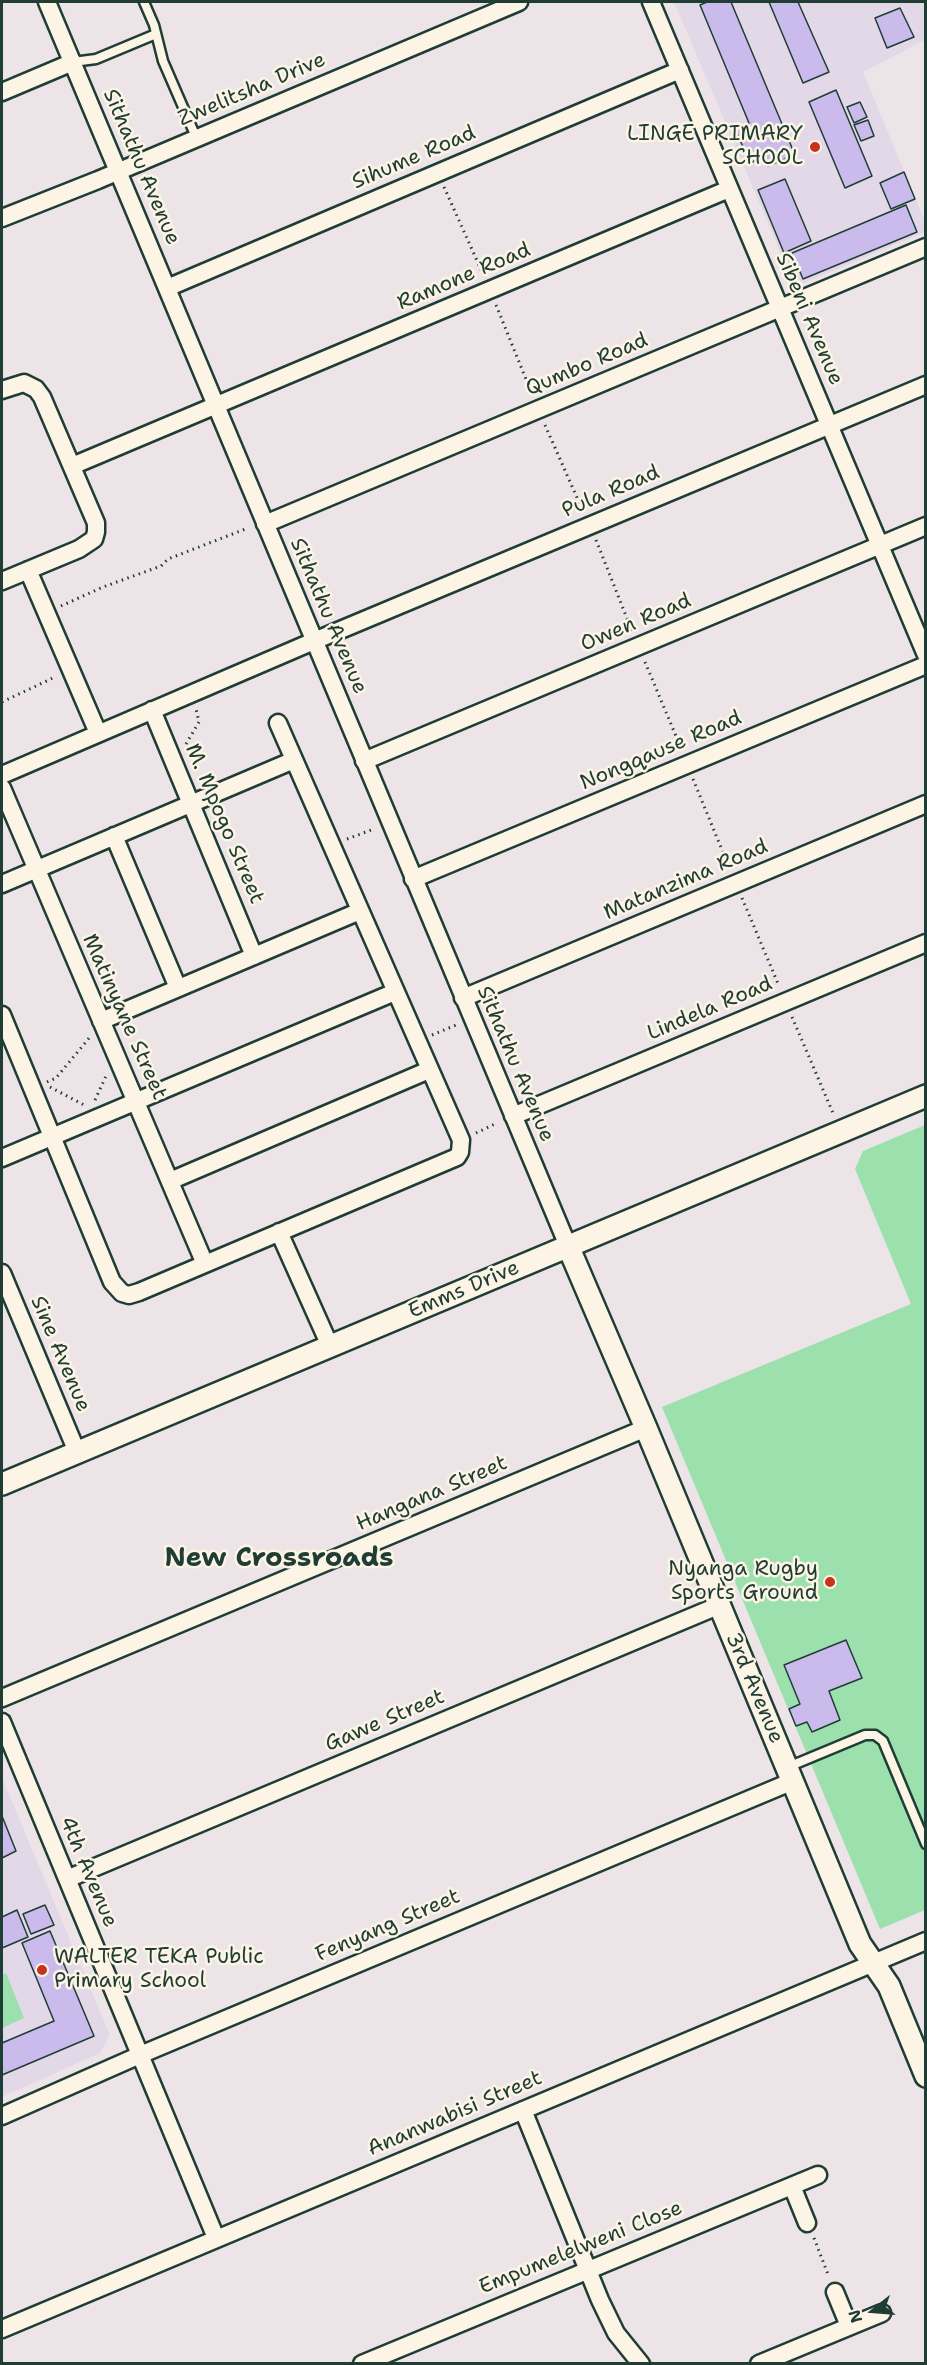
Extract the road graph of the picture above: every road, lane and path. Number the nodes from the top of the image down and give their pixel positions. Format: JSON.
{"nodes":[{"id":1,"x":47,"y":2,"type":"edge"},
{"id":2,"x":144,"y":2,"type":"edge"},
{"id":3,"x":519,"y":2,"type":"edge"},
{"id":4,"x":651,"y":2,"type":"edge"},
{"id":5,"x":156,"y":34,"type":"junction"},
{"id":6,"x":73,"y":62,"type":"junction"},
{"id":7,"x":680,"y":70,"type":"junction"},
{"id":8,"x":2,"y":92,"type":"edge"},
{"id":9,"x":196,"y":137,"type":"junction"},
{"id":10,"x":118,"y":171,"type":"junction"},
{"id":11,"x":729,"y":189,"type":"junction"},
{"id":12,"x":2,"y":218,"type":"edge"},
{"id":13,"x":926,"y":247,"type":"edge"},
{"id":14,"x":167,"y":288,"type":"junction"},
{"id":15,"x":780,"y":308,"type":"junction"},
{"id":16,"x":926,"y":385,"type":"edge"},
{"id":17,"x":2,"y":390,"type":"edge"},
{"id":18,"x":216,"y":405,"type":"junction"},
{"id":19,"x":829,"y":426,"type":"junction"},
{"id":20,"x":72,"y":466,"type":"junction"},
{"id":21,"x":265,"y":524,"type":"junction"},
{"id":22,"x":926,"y":526,"type":"edge"},
{"id":23,"x":879,"y":545,"type":"junction"},
{"id":24,"x":28,"y":570,"type":"junction"},
{"id":25,"x":2,"y":581,"type":"edge"},
{"id":26,"x":46,"y":613,"type":"junction"},
{"id":27,"x":314,"y":641,"type":"junction"},
{"id":28,"x":926,"y":655,"type":"edge"},
{"id":29,"x":926,"y":665,"type":"edge"},
{"id":30,"x":70,"y":670,"type":"junction"},
{"id":31,"x":193,"y":693,"type":"junction"},
{"id":32,"x":2,"y":702,"type":"edge"},
{"id":33,"x":152,"y":710,"type":"junction"},
{"id":34,"x":278,"y":723,"type":"dead end"},
{"id":35,"x":98,"y":733,"type":"junction"},
{"id":36,"x":294,"y":760,"type":"junction"},
{"id":37,"x":364,"y":761,"type":"junction"},
{"id":38,"x":173,"y":762,"type":"junction"},
{"id":39,"x":2,"y":775,"type":"edge"},
{"id":40,"x":2,"y":788,"type":"edge"},
{"id":41,"x":191,"y":804,"type":"junction"},
{"id":42,"x":926,"y":804,"type":"edge"},
{"id":43,"x":390,"y":822,"type":"junction"},
{"id":44,"x":114,"y":836,"type":"junction"},
{"id":45,"x":331,"y":846,"type":"junction"},
{"id":46,"x":35,"y":869,"type":"junction"},
{"id":47,"x":414,"y":879,"type":"junction"},
{"id":48,"x":2,"y":884,"type":"edge"},
{"id":49,"x":360,"y":911,"type":"junction"},
{"id":50,"x":926,"y":943,"type":"edge"},
{"id":51,"x":254,"y":956,"type":"junction"},
{"id":52,"x":178,"y":988,"type":"junction"},
{"id":53,"x":394,"y":992,"type":"junction"},
{"id":54,"x":463,"y":998,"type":"junction"},
{"id":55,"x":2,"y":1015,"type":"edge"},
{"id":56,"x":472,"y":1019,"type":"junction"},
{"id":57,"x":101,"y":1021,"type":"junction"},
{"id":58,"x":417,"y":1042,"type":"junction"},
{"id":59,"x":117,"y":1056,"type":"junction"},
{"id":60,"x":429,"y":1070,"type":"junction"},
{"id":61,"x":926,"y":1096,"type":"edge"},
{"id":62,"x":136,"y":1101,"type":"junction"},
{"id":63,"x":513,"y":1116,"type":"junction"},
{"id":64,"x":52,"y":1136,"type":"junction"},
{"id":65,"x":460,"y":1140,"type":"junction"},
{"id":66,"x":2,"y":1158,"type":"edge"},
{"id":67,"x":170,"y":1181,"type":"junction"},
{"id":68,"x":279,"y":1232,"type":"junction"},
{"id":69,"x":568,"y":1246,"type":"junction"},
{"id":70,"x":205,"y":1264,"type":"junction"},
{"id":71,"x":2,"y":1273,"type":"edge"},
{"id":72,"x":330,"y":1346,"type":"junction"},
{"id":73,"x":646,"y":1428,"type":"junction"},
{"id":74,"x":77,"y":1452,"type":"junction"},
{"id":75,"x":2,"y":1484,"type":"edge"},
{"id":76,"x":720,"y":1605,"type":"junction"},
{"id":77,"x":2,"y":1698,"type":"edge"},
{"id":78,"x":2,"y":1722,"type":"edge"},
{"id":79,"x":790,"y":1774,"type":"junction"},
{"id":80,"x":926,"y":1844,"type":"edge"},
{"id":81,"x":67,"y":1879,"type":"junction"},
{"id":82,"x":926,"y":1941,"type":"edge"},
{"id":83,"x":873,"y":1963,"type":"junction"},
{"id":84,"x":140,"y":2055,"type":"junction"},
{"id":85,"x":926,"y":2076,"type":"edge"},
{"id":86,"x":523,"y":2110,"type":"junction"},
{"id":87,"x":2,"y":2116,"type":"edge"},
{"id":88,"x":818,"y":2175,"type":"dead end"},
{"id":89,"x":792,"y":2186,"type":"junction"},
{"id":90,"x":807,"y":2223,"type":"joint"},
{"id":91,"x":216,"y":2238,"type":"junction"},
{"id":92,"x":587,"y":2269,"type":"junction"},
{"id":93,"x":835,"y":2292,"type":"joint"},
{"id":94,"x":882,"y":2313,"type":"dead end"},
{"id":95,"x":849,"y":2326,"type":"junction"},
{"id":96,"x":2,"y":2329,"type":"edge"},
{"id":97,"x":388,"y":2359,"type":"edge"},
{"id":98,"x":362,"y":2364,"type":"edge"},
{"id":99,"x":641,"y":2364,"type":"edge"},
{"id":100,"x":759,"y":2364,"type":"edge"}],
"edges":[{"from":1,"to":6,"type":"street","name":"Sithathu Avenue"},
{"from":2,"to":5,"type":"lane"},
{"from":3,"to":9,"type":"street","name":"Zwelitsha Drive"},
{"from":4,"to":7,"type":"street","name":"Sibeni Avenue"},
{"from":5,"to":6,"type":"lane"},
{"from":5,"to":9,"type":"lane"},
{"from":6,"to":8,"type":"street"},
{"from":6,"to":10,"type":"street","name":"Sithathu Avenue"},
{"from":7,"to":11,"type":"street","name":"Sibeni Avenue"},
{"from":7,"to":14,"type":"street","name":"Sihume Road"},
{"from":9,"to":10,"type":"street","name":"Zwelitsha Drive"},
{"from":10,"to":12,"type":"street","name":"Zwelitsha Drive"},
{"from":10,"to":14,"type":"street","name":"Sithathu Avenue"},
{"from":11,"to":15,"type":"street","name":"Sibeni Avenue"},
{"from":11,"to":18,"type":"street","name":"Ramone Road"},
{"from":13,"to":15,"type":"street","name":"Qumbo Road"},
{"from":14,"to":18,"type":"street","name":"Sithathu Avenue"},
{"from":15,"to":19,"type":"street","name":"Sibeni Avenue"},
{"from":15,"to":21,"type":"street","name":"Qumbo Road"},
{"from":16,"to":19,"type":"street","name":"Pula Road"},
{"from":17,"to":20,"type":"street"},
{"from":18,"to":20,"type":"street","name":"Ramone Road"},
{"from":18,"to":21,"type":"street","name":"Sithathu Avenue"},
{"from":19,"to":23,"type":"street","name":"Sibeni Avenue"},
{"from":19,"to":27,"type":"street","name":"Pula Road"},
{"from":20,"to":24,"type":"street"},
{"from":21,"to":26,"type":"path"},
{"from":21,"to":27,"type":"street","name":"Sithathu Avenue"},
{"from":22,"to":23,"type":"street","name":"Owen Road"},
{"from":23,"to":28,"type":"street","name":"Sibeni Avenue"},
{"from":23,"to":37,"type":"street","name":"Owen Road"},
{"from":24,"to":25,"type":"street"},
{"from":24,"to":26,"type":"street"},
{"from":26,"to":30,"type":"street"},
{"from":27,"to":31,"type":"street","name":"Pula Road"},
{"from":27,"to":37,"type":"street","name":"Sithathu Avenue"},
{"from":29,"to":47,"type":"street","name":"Nongqause Road"},
{"from":30,"to":32,"type":"path"},
{"from":30,"to":35,"type":"street"},
{"from":31,"to":33,"type":"street","name":"Pula Road"},
{"from":31,"to":38,"type":"path"},
{"from":33,"to":35,"type":"street","name":"Pula Road"},
{"from":33,"to":38,"type":"street","name":"M. Mpogo Street"},
{"from":34,"to":36,"type":"street"},
{"from":35,"to":39,"type":"street","name":"Pula Road"},
{"from":36,"to":41,"type":"street"},
{"from":36,"to":45,"type":"street"},
{"from":37,"to":43,"type":"street","name":"Sithathu Avenue"},
{"from":38,"to":41,"type":"street","name":"M. Mpogo Street"},
{"from":40,"to":46,"type":"street","name":"Matinyane Street"},
{"from":41,"to":44,"type":"street"},
{"from":41,"to":51,"type":"street","name":"M. Mpogo Street"},
{"from":42,"to":54,"type":"street","name":"Matanzima Road"},
{"from":43,"to":45,"type":"path"},
{"from":43,"to":47,"type":"street","name":"Sithathu Avenue"},
{"from":44,"to":46,"type":"street"},
{"from":44,"to":52,"type":"street"},
{"from":45,"to":49,"type":"street"},
{"from":46,"to":48,"type":"street"},
{"from":46,"to":57,"type":"street","name":"Matinyane Street"},
{"from":47,"to":54,"type":"street","name":"Sithathu Avenue"},
{"from":49,"to":51,"type":"street"},
{"from":49,"to":53,"type":"street"},
{"from":50,"to":63,"type":"street","name":"Lindela Road"},
{"from":51,"to":52,"type":"street"},
{"from":52,"to":57,"type":"street"},
{"from":53,"to":58,"type":"street"},
{"from":53,"to":62,"type":"street"},
{"from":54,"to":56,"type":"street","name":"Sithathu Avenue"},
{"from":55,"to":64,"type":"street"},
{"from":56,"to":58,"type":"path"},
{"from":56,"to":63,"type":"street","name":"Sithathu Avenue"},
{"from":57,"to":59,"type":"street","name":"Matinyane Street"},
{"from":57,"to":59,"type":"path"},
{"from":58,"to":60,"type":"street"},
{"from":59,"to":62,"type":"street","name":"Matinyane Street"},
{"from":60,"to":65,"type":"street"},
{"from":60,"to":67,"type":"street"},
{"from":61,"to":69,"type":"street","name":"Emms Drive"},
{"from":62,"to":64,"type":"street"},
{"from":62,"to":67,"type":"street","name":"Matinyane Street"},
{"from":63,"to":65,"type":"path"},
{"from":63,"to":69,"type":"street","name":"Sithathu Avenue"},
{"from":64,"to":66,"type":"street"},
{"from":64,"to":70,"type":"street"},
{"from":65,"to":68,"type":"street"},
{"from":67,"to":70,"type":"street","name":"Matinyane Street"},
{"from":68,"to":70,"type":"street"},
{"from":68,"to":72,"type":"street"},
{"from":69,"to":72,"type":"street","name":"Emms Drive"},
{"from":69,"to":73,"type":"street","name":"3rd Avenue"},
{"from":71,"to":74,"type":"street","name":"Sine Avenue"},
{"from":72,"to":74,"type":"street","name":"Emms Drive"},
{"from":73,"to":76,"type":"street","name":"3rd Avenue"},
{"from":73,"to":77,"type":"street","name":"Hangana Street"},
{"from":74,"to":75,"type":"street","name":"Emms Drive"},
{"from":76,"to":79,"type":"street","name":"3rd Avenue"},
{"from":76,"to":81,"type":"street","name":"Gawe Street"},
{"from":78,"to":81,"type":"street","name":"4th Avenue"},
{"from":79,"to":80,"type":"lane"},
{"from":79,"to":83,"type":"street","name":"3rd Avenue"},
{"from":79,"to":84,"type":"street","name":"Fenyang Street"},
{"from":81,"to":84,"type":"street","name":"4th Avenue"},
{"from":82,"to":83,"type":"street","name":"Ananwabisi Street"},
{"from":83,"to":85,"type":"street","name":"3rd Avenue"},
{"from":83,"to":86,"type":"street","name":"Ananwabisi Street"},
{"from":84,"to":87,"type":"street","name":"Fenyang Street"},
{"from":84,"to":91,"type":"street","name":"4th Avenue"},
{"from":86,"to":91,"type":"street","name":"Ananwabisi Street"},
{"from":86,"to":92,"type":"street"},
{"from":88,"to":89,"type":"street","name":"Empumelelweni Close"},
{"from":89,"to":90,"type":"street"},
{"from":89,"to":92,"type":"street","name":"Empumelelweni Close"},
{"from":90,"to":93,"type":"path"},
{"from":91,"to":96,"type":"street","name":"Ananwabisi Street"},
{"from":92,"to":97,"type":"street","name":"Empumelelweni Close"},
{"from":92,"to":99,"type":"street"},
{"from":93,"to":95,"type":"street"},
{"from":94,"to":95,"type":"street"},
{"from":95,"to":100,"type":"street"},
{"from":97,"to":98,"type":"street","name":"Empumelelweni Close"}]}
